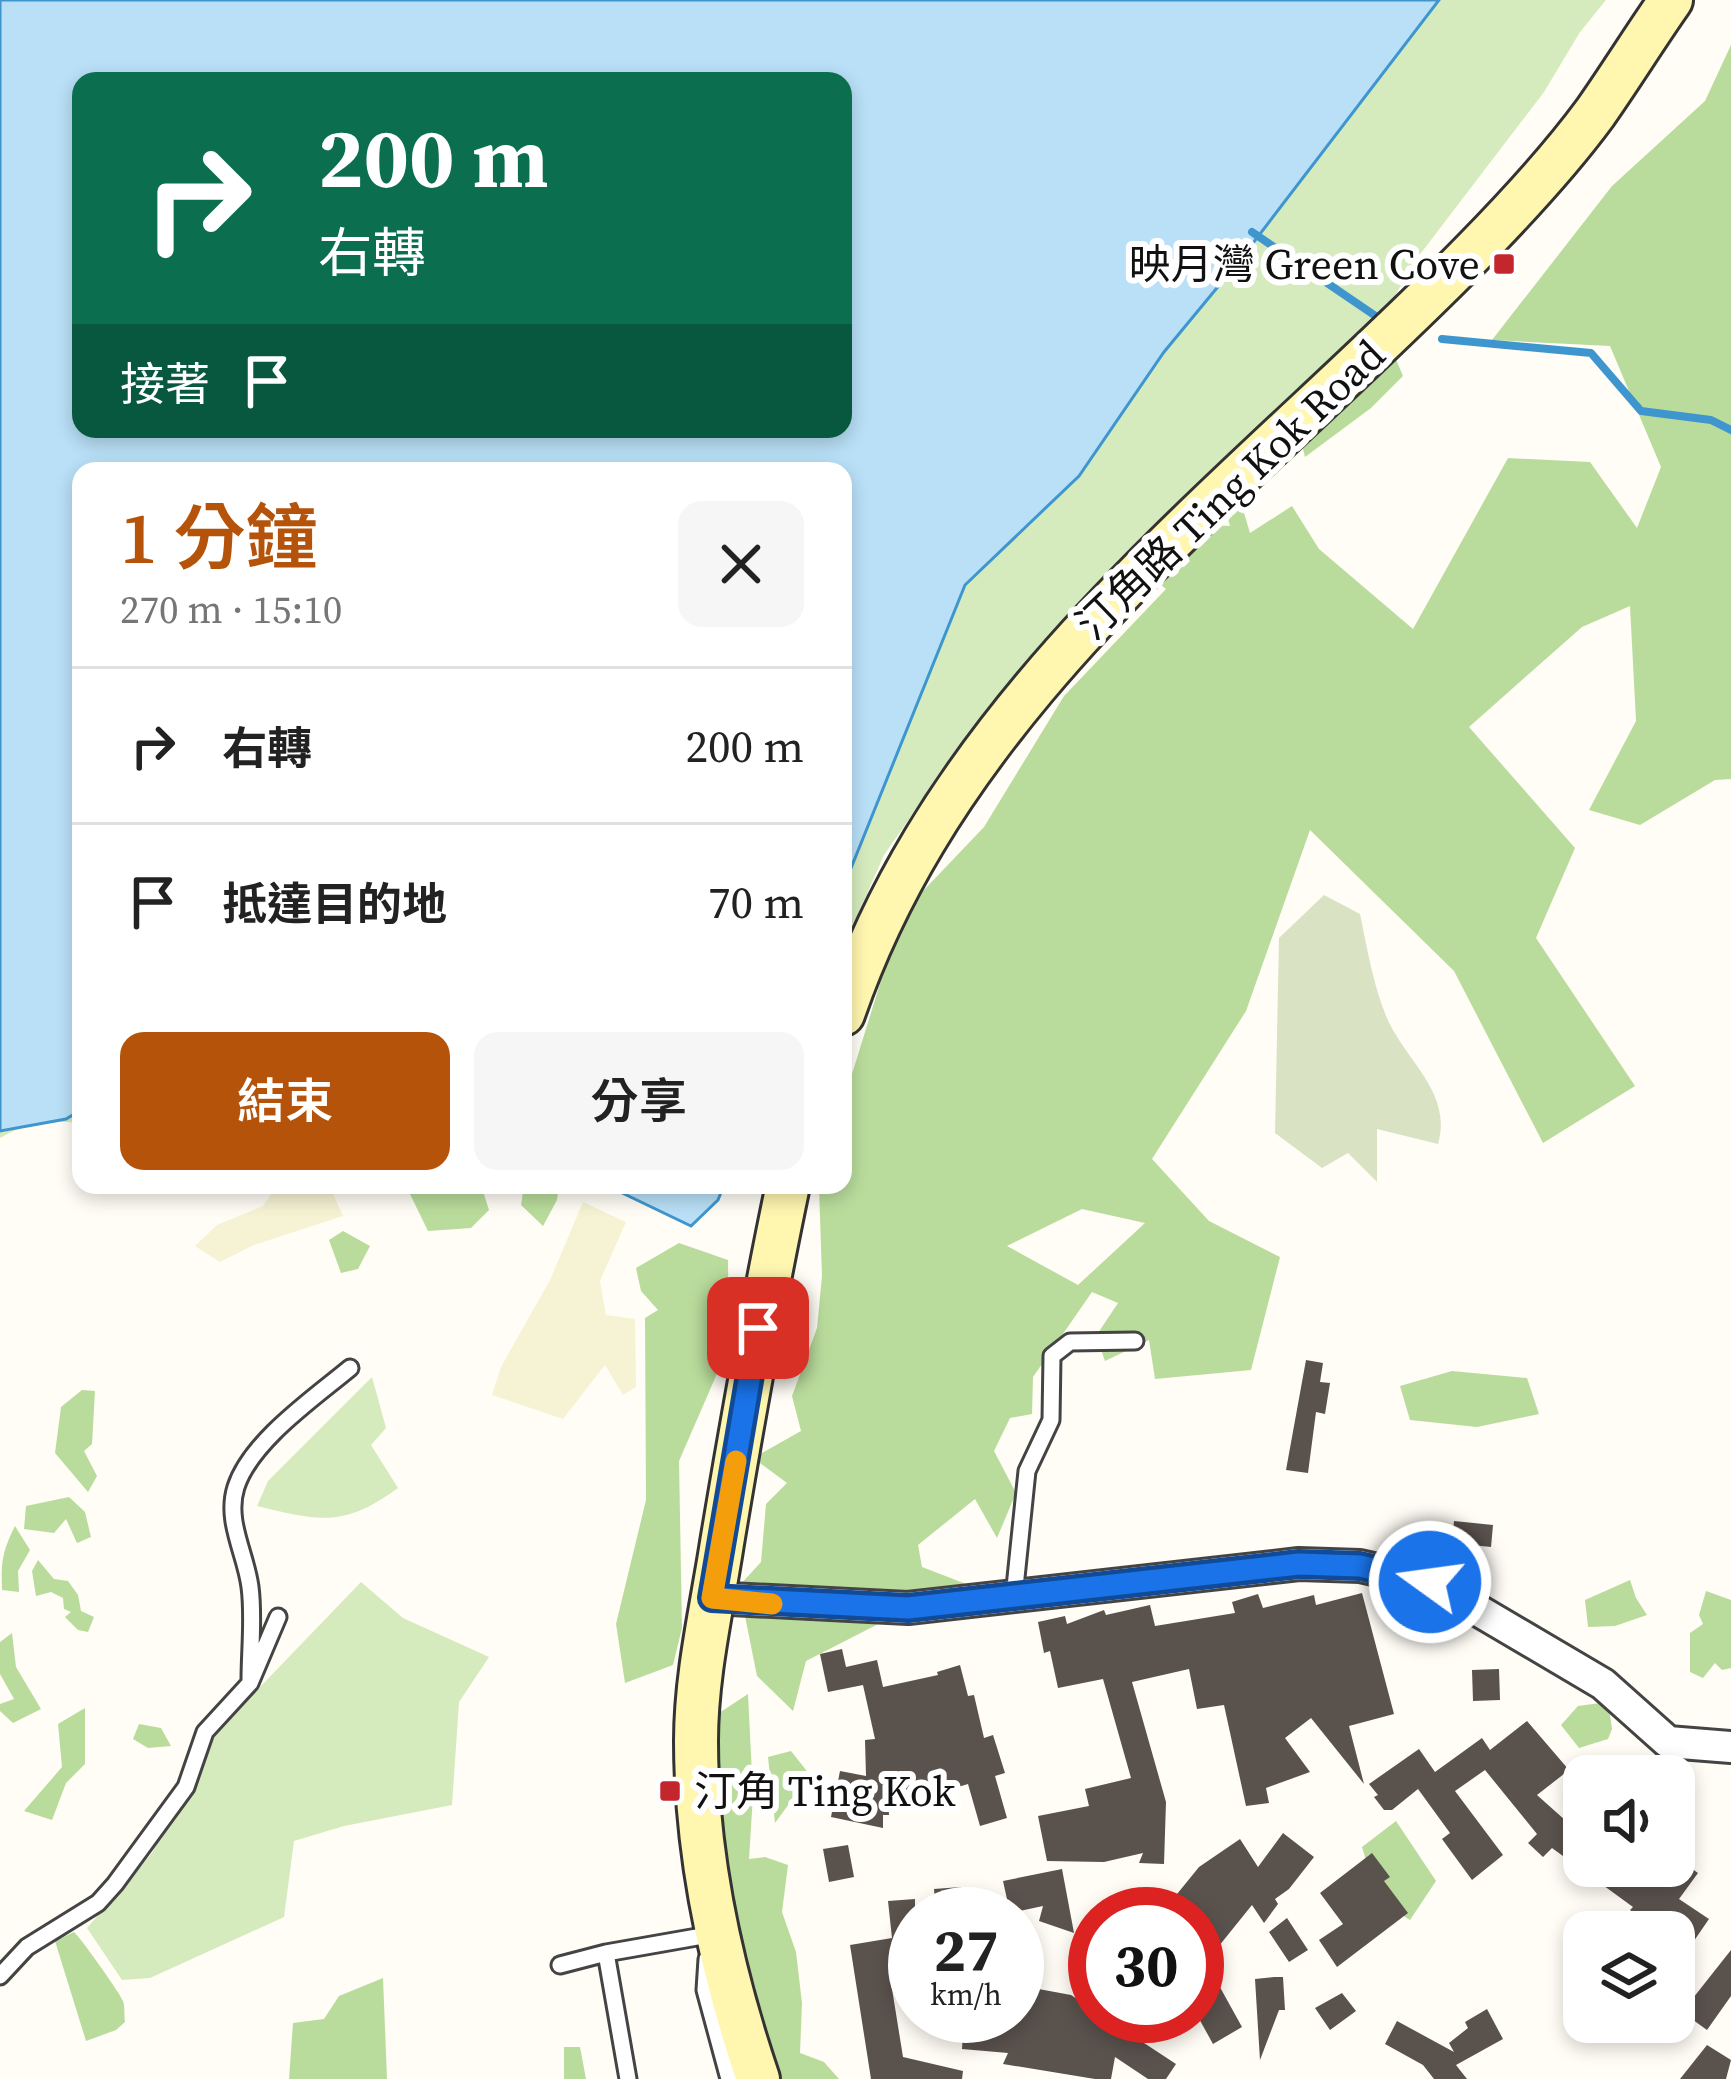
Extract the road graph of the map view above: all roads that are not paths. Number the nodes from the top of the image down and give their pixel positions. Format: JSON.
{"nodes":[{"id":1,"x":1671,"y":0,"type":"edge"},
{"id":2,"x":852,"y":988,"type":"edge"},
{"id":3,"x":786,"y":1194,"type":"edge"},
{"id":4,"x":1135,"y":1341,"type":"dead end"},
{"id":5,"x":350,"y":1368,"type":"dead end"},
{"id":6,"x":1014,"y":1597,"type":"junction"},
{"id":7,"x":712,"y":1598,"type":"junction"},
{"id":8,"x":278,"y":1617,"type":"dead end"},
{"id":9,"x":250,"y":1683,"type":"junction"},
{"id":10,"x":1731,"y":1748,"type":"edge"},
{"id":11,"x":713,"y":1934,"type":"junction"},
{"id":12,"x":606,"y":1953,"type":"junction"},
{"id":13,"x":560,"y":1965,"type":"dead end"},
{"id":14,"x":0,"y":1976,"type":"edge"},
{"id":15,"x":628,"y":2079,"type":"edge"},
{"id":16,"x":728,"y":2079,"type":"edge"},
{"id":17,"x":758,"y":2079,"type":"edge"}],
"edges":[{"from":1,"to":2,"type":"main road","name":"汀角路 Ting Kok Road"},
{"from":3,"to":7,"type":"main road"},
{"from":4,"to":6,"type":"lane"},
{"from":5,"to":9,"type":"lane"},
{"from":6,"to":7,"type":"street"},
{"from":6,"to":10,"type":"street"},
{"from":7,"to":11,"type":"main road"},
{"from":8,"to":9,"type":"lane"},
{"from":9,"to":14,"type":"lane"},
{"from":11,"to":12,"type":"lane"},
{"from":11,"to":16,"type":"lane"},
{"from":11,"to":17,"type":"main road"},
{"from":12,"to":13,"type":"lane"},
{"from":12,"to":15,"type":"lane"}]}
